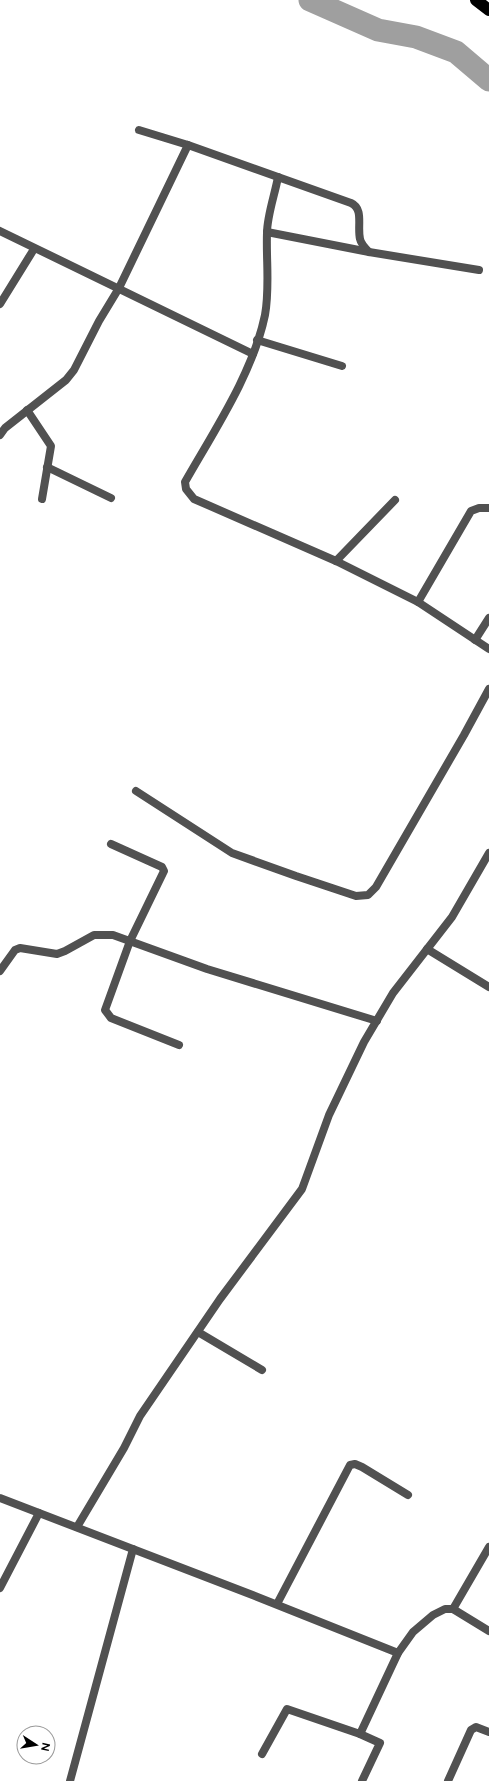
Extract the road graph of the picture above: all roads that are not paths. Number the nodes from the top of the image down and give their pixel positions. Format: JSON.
{"nodes":[{"id":1,"x":476,"y":0,"type":"edge"},
{"id":2,"x":489,"y":10,"type":"edge"},
{"id":3,"x":140,"y":130,"type":"dead end"},
{"id":4,"x":188,"y":145,"type":"junction"},
{"id":5,"x":278,"y":177,"type":"junction"},
{"id":6,"x":0,"y":231,"type":"edge"},
{"id":7,"x":267,"y":232,"type":"junction"},
{"id":8,"x":34,"y":249,"type":"junction"},
{"id":9,"x":368,"y":252,"type":"junction"},
{"id":10,"x":479,"y":270,"type":"dead end"},
{"id":11,"x":118,"y":288,"type":"junction"},
{"id":12,"x":0,"y":304,"type":"edge"},
{"id":13,"x":257,"y":340,"type":"junction"},
{"id":14,"x":253,"y":354,"type":"junction"},
{"id":15,"x":342,"y":366,"type":"dead end"},
{"id":16,"x":27,"y":410,"type":"junction"},
{"id":17,"x":0,"y":435,"type":"edge"},
{"id":18,"x":47,"y":467,"type":"junction"},
{"id":19,"x":111,"y":498,"type":"dead end"},
{"id":20,"x":42,"y":499,"type":"dead end"},
{"id":21,"x":395,"y":500,"type":"dead end"},
{"id":22,"x":489,"y":508,"type":"edge"},
{"id":23,"x":336,"y":561,"type":"junction"},
{"id":24,"x":418,"y":602,"type":"junction"},
{"id":25,"x":489,"y":618,"type":"edge"},
{"id":26,"x":475,"y":640,"type":"junction"},
{"id":27,"x":489,"y":649,"type":"edge"},
{"id":28,"x":489,"y":689,"type":"edge"},
{"id":29,"x":136,"y":791,"type":"dead end"},
{"id":30,"x":111,"y":844,"type":"dead end"},
{"id":31,"x":489,"y":853,"type":"edge"},
{"id":32,"x":130,"y":941,"type":"junction"},
{"id":33,"x":427,"y":949,"type":"junction"},
{"id":34,"x":0,"y":971,"type":"edge"},
{"id":35,"x":489,"y":987,"type":"edge"},
{"id":36,"x":376,"y":1021,"type":"junction"},
{"id":37,"x":178,"y":1045,"type":"dead end"},
{"id":38,"x":198,"y":1332,"type":"junction"},
{"id":39,"x":262,"y":1370,"type":"dead end"},
{"id":40,"x":408,"y":1495,"type":"dead end"},
{"id":41,"x":0,"y":1498,"type":"edge"},
{"id":42,"x":39,"y":1513,"type":"junction"},
{"id":43,"x":77,"y":1527,"type":"junction"},
{"id":44,"x":489,"y":1546,"type":"edge"},
{"id":45,"x":133,"y":1549,"type":"junction"},
{"id":46,"x":0,"y":1588,"type":"edge"},
{"id":47,"x":278,"y":1604,"type":"junction"},
{"id":48,"x":453,"y":1609,"type":"junction"},
{"id":49,"x":489,"y":1631,"type":"edge"},
{"id":50,"x":398,"y":1653,"type":"junction"},
{"id":51,"x":489,"y":1732,"type":"edge"},
{"id":52,"x":360,"y":1734,"type":"junction"},
{"id":53,"x":262,"y":1754,"type":"dead end"},
{"id":54,"x":70,"y":1781,"type":"edge"},
{"id":55,"x":362,"y":1781,"type":"edge"},
{"id":56,"x":448,"y":1781,"type":"edge"}],
"edges":[{"from":1,"to":2,"type":"highway"},
{"from":3,"to":4,"type":"street"},
{"from":4,"to":5,"type":"street"},
{"from":4,"to":11,"type":"street"},
{"from":5,"to":7,"type":"street"},
{"from":5,"to":9,"type":"street"},
{"from":6,"to":8,"type":"street"},
{"from":7,"to":9,"type":"street"},
{"from":7,"to":13,"type":"street"},
{"from":8,"to":11,"type":"street"},
{"from":8,"to":12,"type":"street"},
{"from":9,"to":10,"type":"street"},
{"from":11,"to":14,"type":"street"},
{"from":11,"to":16,"type":"street"},
{"from":13,"to":14,"type":"street"},
{"from":13,"to":15,"type":"street"},
{"from":14,"to":23,"type":"street"},
{"from":16,"to":17,"type":"street"},
{"from":16,"to":18,"type":"street"},
{"from":18,"to":19,"type":"street"},
{"from":18,"to":20,"type":"street"},
{"from":21,"to":23,"type":"street"},
{"from":22,"to":24,"type":"street"},
{"from":23,"to":24,"type":"street"},
{"from":24,"to":26,"type":"street"},
{"from":25,"to":26,"type":"street"},
{"from":26,"to":27,"type":"street"},
{"from":28,"to":29,"type":"street"},
{"from":30,"to":32,"type":"street"},
{"from":31,"to":33,"type":"street"},
{"from":32,"to":34,"type":"street"},
{"from":32,"to":36,"type":"street"},
{"from":32,"to":37,"type":"street"},
{"from":33,"to":35,"type":"street"},
{"from":33,"to":36,"type":"street"},
{"from":36,"to":38,"type":"street"},
{"from":38,"to":39,"type":"street"},
{"from":38,"to":43,"type":"street"},
{"from":40,"to":47,"type":"street"},
{"from":41,"to":42,"type":"street"},
{"from":42,"to":43,"type":"street"},
{"from":42,"to":46,"type":"street"},
{"from":43,"to":45,"type":"street"},
{"from":44,"to":48,"type":"street"},
{"from":45,"to":47,"type":"street"},
{"from":45,"to":54,"type":"street"},
{"from":47,"to":50,"type":"street"},
{"from":48,"to":49,"type":"street"},
{"from":48,"to":50,"type":"street"},
{"from":50,"to":52,"type":"street"},
{"from":51,"to":56,"type":"street"},
{"from":52,"to":53,"type":"street"},
{"from":52,"to":55,"type":"street"}]}
